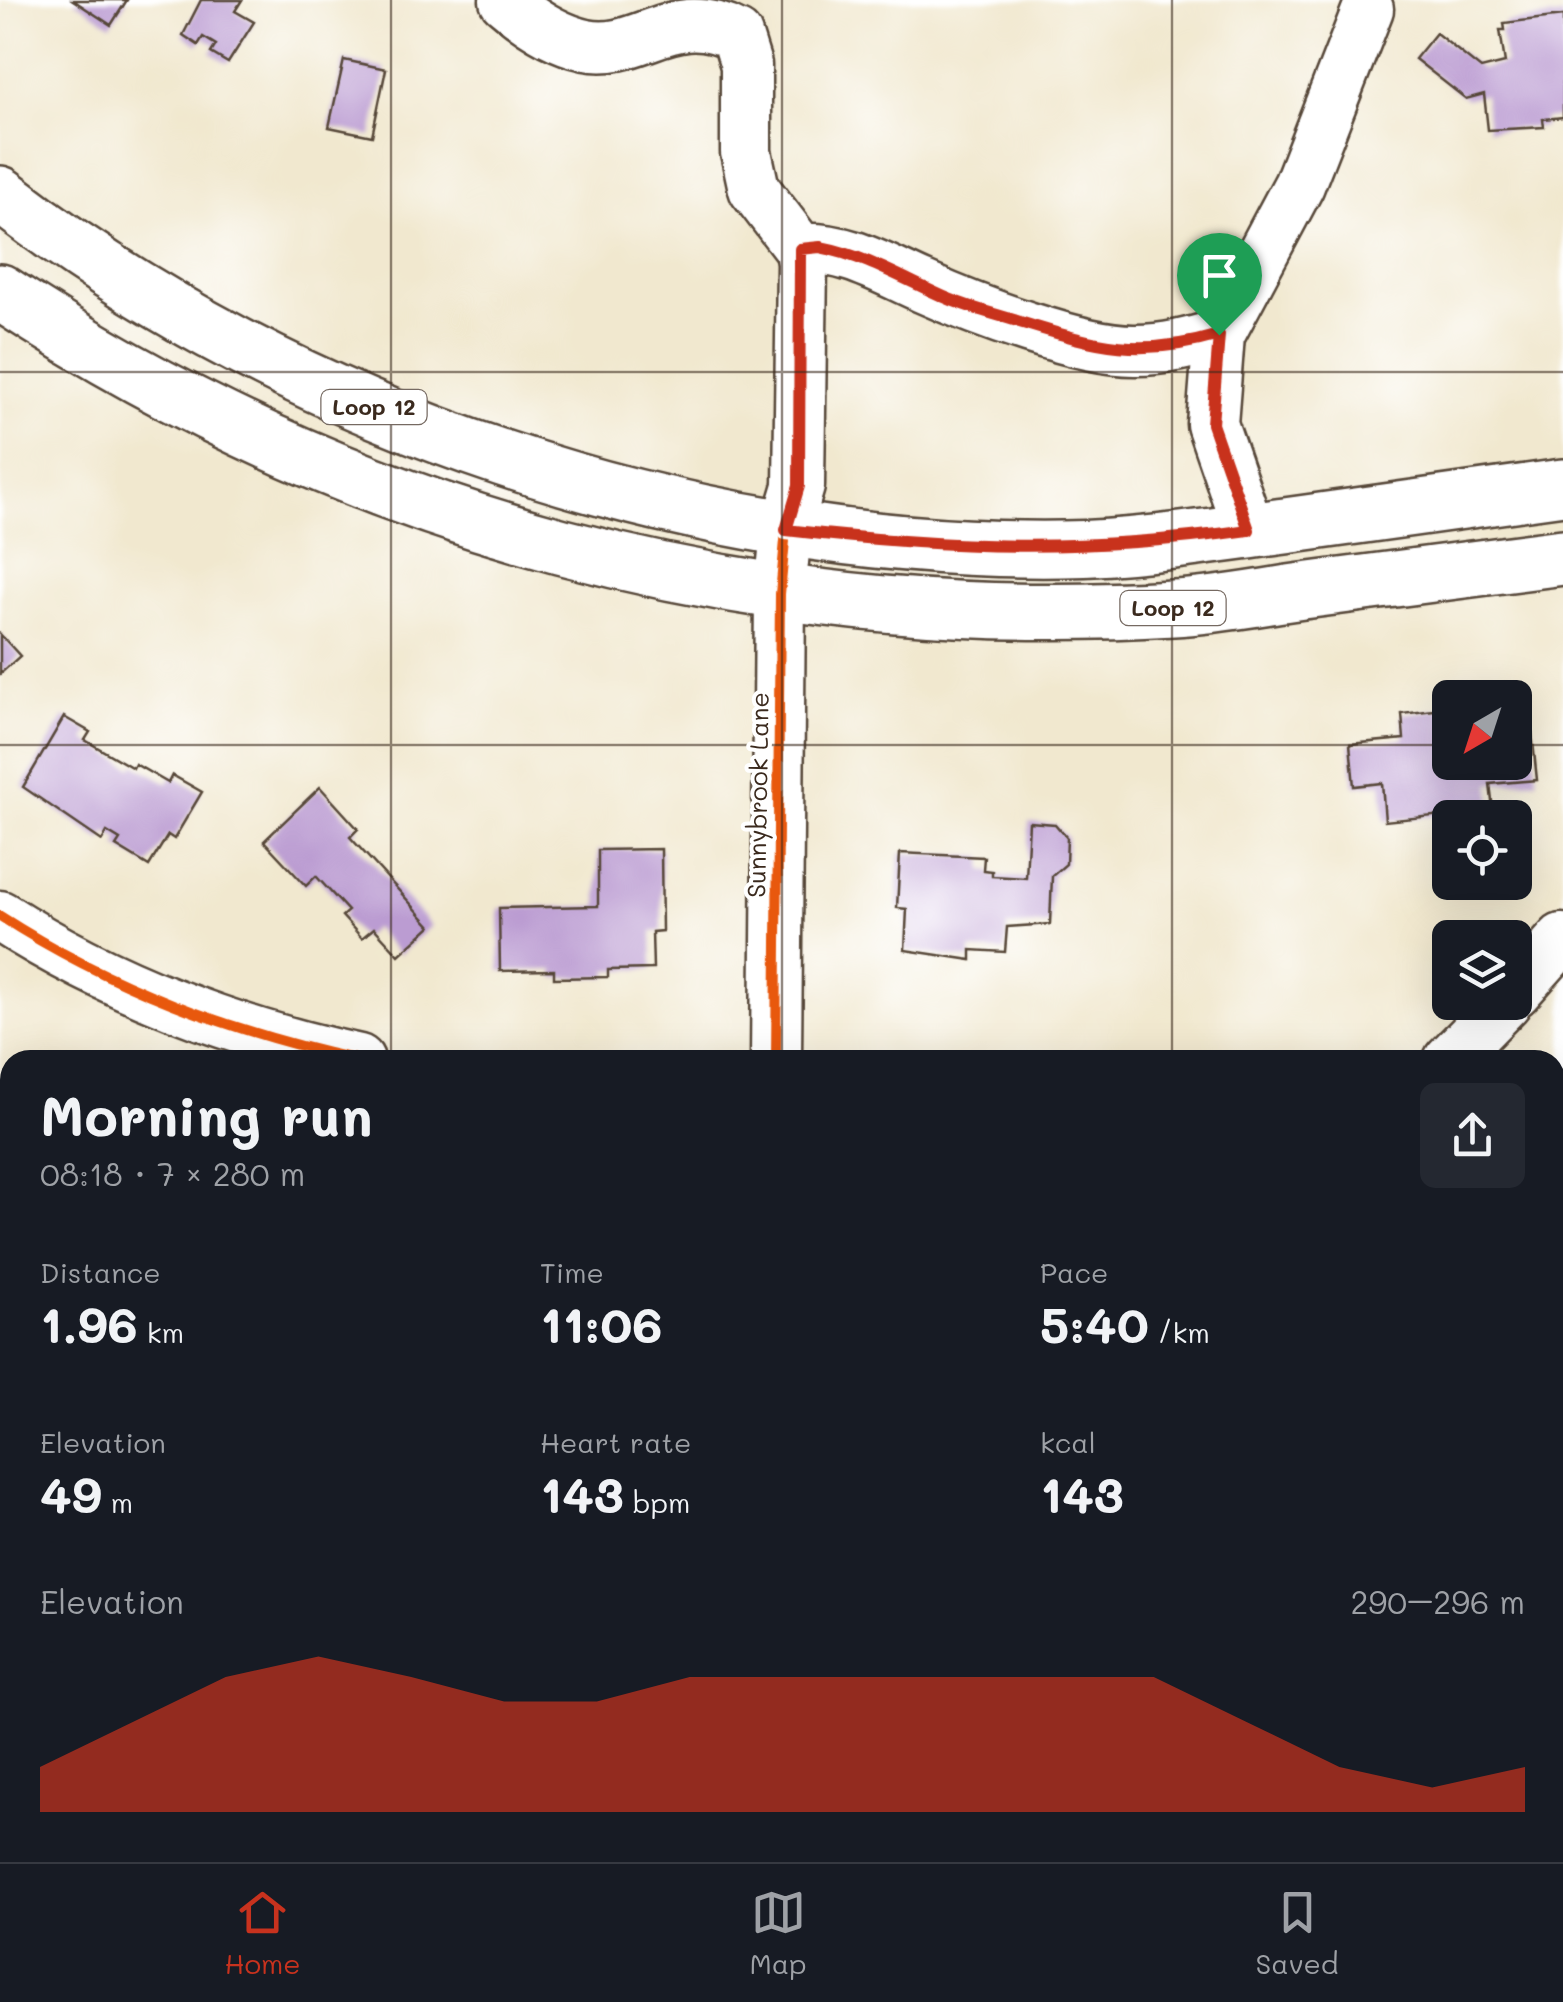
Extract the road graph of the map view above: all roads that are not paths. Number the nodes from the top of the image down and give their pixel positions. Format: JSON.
{"nodes":[{"id":1,"x":505,"y":0,"type":"edge"},
{"id":2,"x":1368,"y":8,"type":"dead end"},
{"id":3,"x":744,"y":18,"type":"edge"},
{"id":4,"x":0,"y":194,"type":"edge"},
{"id":5,"x":800,"y":249,"type":"junction"},
{"id":6,"x":0,"y":292,"type":"edge"},
{"id":7,"x":1219,"y":335,"type":"junction"},
{"id":8,"x":1563,"y":487,"type":"edge"},
{"id":9,"x":786,"y":530,"type":"junction"},
{"id":10,"x":1249,"y":530,"type":"junction"},
{"id":11,"x":1563,"y":557,"type":"edge"},
{"id":12,"x":780,"y":594,"type":"junction"},
{"id":13,"x":0,"y":916,"type":"edge"},
{"id":14,"x":1562,"y":939,"type":"edge"},
{"id":15,"x":1532,"y":973,"type":"edge"},
{"id":16,"x":1488,"y":1020,"type":"edge"},
{"id":17,"x":314,"y":1050,"type":"edge"},
{"id":18,"x":776,"y":1050,"type":"edge"},
{"id":19,"x":1459,"y":1050,"type":"edge"}],
"edges":[{"from":1,"to":3,"type":"street"},
{"from":2,"to":7,"type":"street"},
{"from":3,"to":5,"type":"street"},
{"from":4,"to":9,"type":"main road","number":"Loop 12"},
{"from":5,"to":7,"type":"street"},
{"from":5,"to":9,"type":"street","name":"Sunnybrook Lane"},
{"from":6,"to":12,"type":"main road","number":"Loop 12"},
{"from":7,"to":10,"type":"street"},
{"from":8,"to":10,"type":"main road","number":"Loop 12"},
{"from":9,"to":10,"type":"main road","number":"Loop 12"},
{"from":9,"to":12,"type":"street","name":"Sunnybrook Lane"},
{"from":11,"to":12,"type":"main road","number":"Loop 12"},
{"from":12,"to":18,"type":"street","name":"Sunnybrook Lane"},
{"from":13,"to":17,"type":"street"},
{"from":14,"to":15,"type":"street"},
{"from":16,"to":19,"type":"street"}]}
